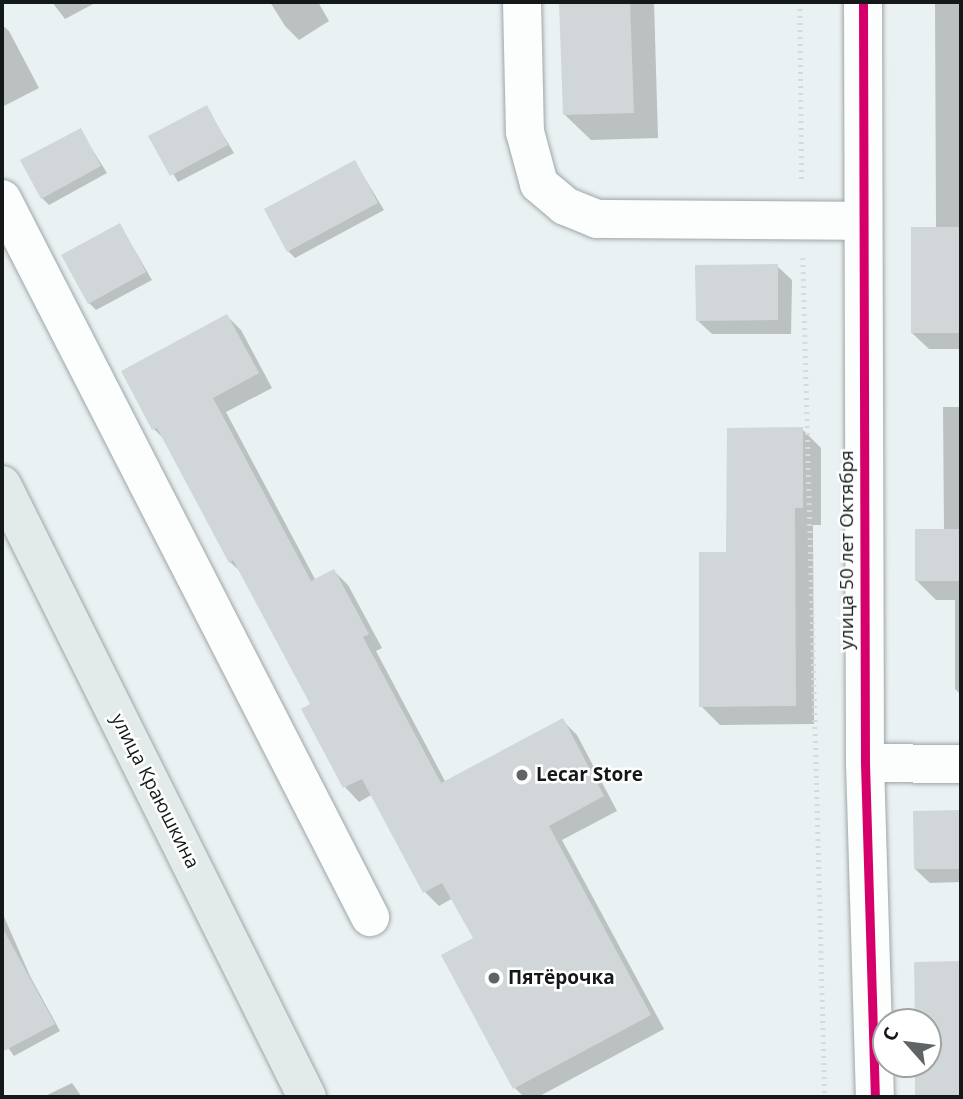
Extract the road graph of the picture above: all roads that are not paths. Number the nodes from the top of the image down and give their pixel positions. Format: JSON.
{"nodes":[{"id":1,"x":522,"y":2,"type":"edge"},
{"id":2,"x":863,"y":2,"type":"edge"},
{"id":3,"x":2,"y":199,"type":"edge"},
{"id":4,"x":863,"y":220,"type":"junction"},
{"id":5,"x":2,"y":485,"type":"edge"},
{"id":6,"x":865,"y":763,"type":"junction"},
{"id":7,"x":961,"y":764,"type":"edge"},
{"id":8,"x":370,"y":917,"type":"dead end"},
{"id":9,"x":307,"y":1097,"type":"edge"},
{"id":10,"x":876,"y":1097,"type":"edge"}],
"edges":[{"from":1,"to":4,"type":"street"},
{"from":2,"to":4,"type":"street","name":"улица 50 лет Октября"},
{"from":3,"to":8,"type":"street"},
{"from":4,"to":6,"type":"street","name":"улица 50 лет Октября"},
{"from":5,"to":9,"type":"main road","name":"улица Краюшкина"},
{"from":6,"to":7,"type":"street"},
{"from":6,"to":10,"type":"street","name":"улица 50 лет Октября"}]}
